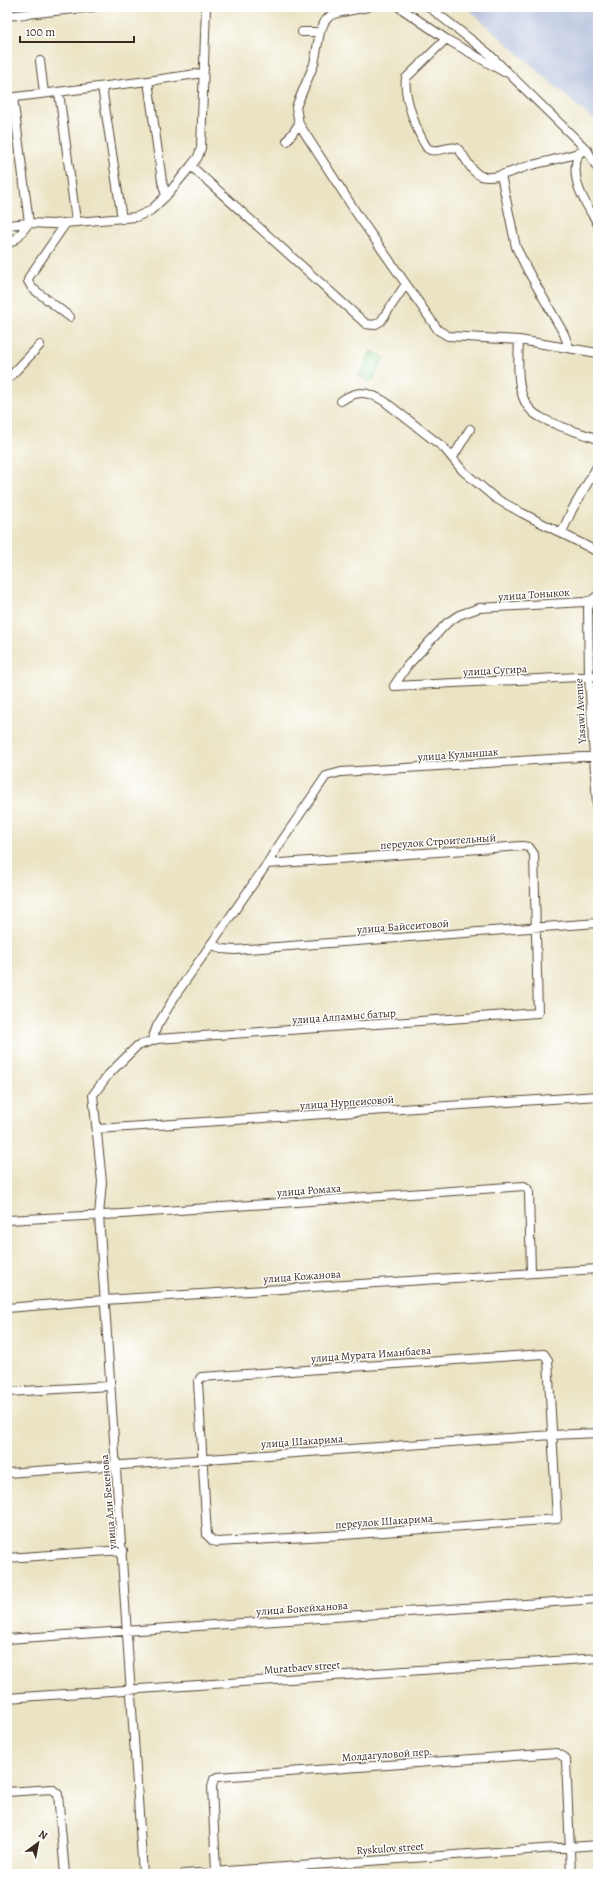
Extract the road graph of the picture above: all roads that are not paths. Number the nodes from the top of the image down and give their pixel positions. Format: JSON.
{"nodes":[{"id":1,"x":94,"y":7,"type":"edge"},
{"id":2,"x":206,"y":7,"type":"edge"},
{"id":3,"x":368,"y":7,"type":"edge"},
{"id":4,"x":399,"y":7,"type":"edge"},
{"id":5,"x":429,"y":7,"type":"edge"},
{"id":6,"x":7,"y":16,"type":"edge"},
{"id":7,"x":302,"y":32,"type":"dead end"},
{"id":8,"x":320,"y":32,"type":"junction"},
{"id":9,"x":446,"y":39,"type":"junction"},
{"id":10,"x":40,"y":61,"type":"dead end"},
{"id":11,"x":203,"y":73,"type":"junction"},
{"id":12,"x":510,"y":75,"type":"junction"},
{"id":13,"x":148,"y":81,"type":"junction"},
{"id":14,"x":102,"y":87,"type":"junction"},
{"id":15,"x":59,"y":92,"type":"junction"},
{"id":16,"x":44,"y":93,"type":"junction"},
{"id":17,"x":10,"y":98,"type":"edge"},
{"id":18,"x":299,"y":124,"type":"junction"},
{"id":19,"x":287,"y":141,"type":"dead end"},
{"id":20,"x":583,"y":152,"type":"junction"},
{"id":21,"x":191,"y":166,"type":"junction"},
{"id":22,"x":598,"y":169,"type":"edge"},
{"id":23,"x":501,"y":175,"type":"junction"},
{"id":24,"x":166,"y":196,"type":"junction"},
{"id":25,"x":122,"y":219,"type":"junction"},
{"id":26,"x":76,"y":221,"type":"junction"},
{"id":27,"x":29,"y":222,"type":"junction"},
{"id":28,"x":66,"y":223,"type":"junction"},
{"id":29,"x":598,"y":224,"type":"edge"},
{"id":30,"x":7,"y":225,"type":"edge"},
{"id":31,"x":7,"y":245,"type":"edge"},
{"id":32,"x":406,"y":284,"type":"junction"},
{"id":33,"x":70,"y":317,"type":"dead end"},
{"id":34,"x":519,"y":340,"type":"junction"},
{"id":35,"x":40,"y":345,"type":"dead end"},
{"id":36,"x":569,"y":347,"type":"junction"},
{"id":37,"x":598,"y":353,"type":"edge"},
{"id":38,"x":7,"y":380,"type":"edge"},
{"id":39,"x":341,"y":401,"type":"dead end"},
{"id":40,"x":470,"y":429,"type":"dead end"},
{"id":41,"x":598,"y":439,"type":"edge"},
{"id":42,"x":452,"y":457,"type":"junction"},
{"id":43,"x":598,"y":465,"type":"edge"},
{"id":44,"x":562,"y":532,"type":"junction"},
{"id":45,"x":598,"y":552,"type":"edge"},
{"id":46,"x":595,"y":598,"type":"edge"},
{"id":47,"x":598,"y":676,"type":"edge"},
{"id":48,"x":589,"y":677,"type":"junction"},
{"id":49,"x":394,"y":686,"type":"joint"},
{"id":50,"x":596,"y":756,"type":"edge"},
{"id":51,"x":598,"y":821,"type":"edge"},
{"id":52,"x":267,"y":864,"type":"junction"},
{"id":53,"x":598,"y":923,"type":"edge"},
{"id":54,"x":535,"y":927,"type":"junction"},
{"id":55,"x":211,"y":944,"type":"junction"},
{"id":56,"x":152,"y":1040,"type":"junction"},
{"id":57,"x":598,"y":1096,"type":"edge"},
{"id":58,"x":96,"y":1129,"type":"junction"},
{"id":59,"x":99,"y":1215,"type":"junction"},
{"id":60,"x":7,"y":1220,"type":"edge"},
{"id":61,"x":598,"y":1269,"type":"edge"},
{"id":62,"x":531,"y":1272,"type":"junction"},
{"id":63,"x":104,"y":1300,"type":"junction"},
{"id":64,"x":7,"y":1308,"type":"edge"},
{"id":65,"x":110,"y":1386,"type":"junction"},
{"id":66,"x":7,"y":1392,"type":"edge"},
{"id":67,"x":598,"y":1433,"type":"edge"},
{"id":68,"x":552,"y":1435,"type":"junction"},
{"id":69,"x":203,"y":1459,"type":"junction"},
{"id":70,"x":116,"y":1466,"type":"junction"},
{"id":71,"x":7,"y":1473,"type":"edge"},
{"id":72,"x":123,"y":1550,"type":"junction"},
{"id":73,"x":7,"y":1558,"type":"edge"},
{"id":74,"x":598,"y":1599,"type":"edge"},
{"id":75,"x":128,"y":1631,"type":"junction"},
{"id":76,"x":7,"y":1639,"type":"edge"},
{"id":77,"x":598,"y":1658,"type":"edge"},
{"id":78,"x":131,"y":1689,"type":"junction"},
{"id":79,"x":7,"y":1698,"type":"edge"},
{"id":80,"x":7,"y":1792,"type":"edge"},
{"id":81,"x":598,"y":1845,"type":"edge"},
{"id":82,"x":570,"y":1847,"type":"junction"},
{"id":83,"x":212,"y":1872,"type":"edge"},
{"id":84,"x":65,"y":1874,"type":"edge"},
{"id":85,"x":143,"y":1874,"type":"edge"},
{"id":86,"x":184,"y":1874,"type":"edge"},
{"id":87,"x":572,"y":1874,"type":"edge"}],
"edges":[{"from":1,"to":6,"type":"street"},
{"from":2,"to":11,"type":"street"},
{"from":3,"to":8,"type":"street"},
{"from":4,"to":9,"type":"street"},
{"from":5,"to":12,"type":"street"},
{"from":7,"to":8,"type":"street"},
{"from":8,"to":18,"type":"street"},
{"from":9,"to":12,"type":"street"},
{"from":9,"to":23,"type":"street"},
{"from":10,"to":16,"type":"street"},
{"from":11,"to":13,"type":"street"},
{"from":11,"to":21,"type":"street"},
{"from":12,"to":20,"type":"street"},
{"from":13,"to":14,"type":"street"},
{"from":13,"to":24,"type":"street"},
{"from":14,"to":15,"type":"street"},
{"from":14,"to":25,"type":"street"},
{"from":15,"to":16,"type":"street"},
{"from":15,"to":26,"type":"street"},
{"from":16,"to":17,"type":"street"},
{"from":17,"to":27,"type":"street"},
{"from":18,"to":19,"type":"street"},
{"from":18,"to":32,"type":"street"},
{"from":20,"to":22,"type":"street"},
{"from":20,"to":23,"type":"street"},
{"from":20,"to":29,"type":"street"},
{"from":21,"to":24,"type":"street"},
{"from":21,"to":32,"type":"street"},
{"from":23,"to":36,"type":"street"},
{"from":24,"to":25,"type":"street"},
{"from":25,"to":26,"type":"street"},
{"from":26,"to":28,"type":"street"},
{"from":27,"to":28,"type":"street"},
{"from":27,"to":30,"type":"street"},
{"from":27,"to":31,"type":"street"},
{"from":28,"to":33,"type":"street"},
{"from":32,"to":34,"type":"street"},
{"from":34,"to":36,"type":"street"},
{"from":34,"to":41,"type":"street"},
{"from":35,"to":38,"type":"street"},
{"from":36,"to":37,"type":"street"},
{"from":39,"to":42,"type":"street"},
{"from":40,"to":42,"type":"street"},
{"from":42,"to":44,"type":"street"},
{"from":43,"to":44,"type":"street"},
{"from":44,"to":45,"type":"street"},
{"from":46,"to":48,"type":"street","name":"Yasawi Avenue"},
{"from":46,"to":49,"type":"street","name":"улица Тоныкок"},
{"from":47,"to":48,"type":"street","name":"улица Сугира"},
{"from":48,"to":49,"type":"street","name":"улица Сугира"},
{"from":48,"to":50,"type":"street","name":"Yasawi Avenue"},
{"from":50,"to":51,"type":"street","name":"Yasawi Avenue"},
{"from":50,"to":52,"type":"street","name":"улица Кулыншак"},
{"from":52,"to":54,"type":"street","name":"переулок Строительный"},
{"from":52,"to":55,"type":"street"},
{"from":53,"to":54,"type":"street","name":"улица Байсеитовой"},
{"from":54,"to":55,"type":"street","name":"улица Байсеитовой"},
{"from":54,"to":56,"type":"street","name":"улица Алпамыс батыр"},
{"from":55,"to":56,"type":"street"},
{"from":56,"to":58,"type":"street","name":"улица Али Бекенова"},
{"from":57,"to":58,"type":"street","name":"улица Нурпеисовой"},
{"from":58,"to":59,"type":"street","name":"улица Али Бекенова"},
{"from":59,"to":60,"type":"street","name":"улица Ромаха"},
{"from":59,"to":62,"type":"street","name":"улица Ромаха"},
{"from":59,"to":63,"type":"street","name":"улица Али Бекенова"},
{"from":61,"to":62,"type":"street","name":"улица Кожанова"},
{"from":62,"to":63,"type":"street","name":"улица Кожанова"},
{"from":63,"to":64,"type":"street","name":"улица Кожанова"},
{"from":63,"to":65,"type":"street","name":"улица Али Бекенова"},
{"from":65,"to":66,"type":"street"},
{"from":65,"to":70,"type":"street","name":"улица Али Бекенова"},
{"from":67,"to":68,"type":"street","name":"улица Шакарима"},
{"from":68,"to":69,"type":"street","name":"улица Шакарима"},
{"from":68,"to":69,"type":"street","name":"улица Мурата Иманбаева"},
{"from":68,"to":69,"type":"street","name":"переулок Шакарима"},
{"from":69,"to":70,"type":"street","name":"улица Шакарима"},
{"from":70,"to":71,"type":"street","name":"улица Шакарима"},
{"from":70,"to":72,"type":"street","name":"улица Али Бекенова"},
{"from":72,"to":73,"type":"street"},
{"from":72,"to":75,"type":"street","name":"улица Али Бекенова"},
{"from":74,"to":75,"type":"street","name":"улица Бокейханова"},
{"from":75,"to":76,"type":"street","name":"улица Бокейханова"},
{"from":75,"to":78,"type":"street","name":"улица Али Бекенова"},
{"from":77,"to":78,"type":"street","name":"Muratbaev street"},
{"from":78,"to":79,"type":"street","name":"Muratbaev street"},
{"from":78,"to":85,"type":"street","name":"улица Али Бекенова"},
{"from":80,"to":84,"type":"street"},
{"from":81,"to":82,"type":"street","name":"Ryskulov street"},
{"from":82,"to":83,"type":"street","name":"Ryskulov street"},
{"from":82,"to":83,"type":"street","name":"Молдагуловой пер."},
{"from":82,"to":87,"type":"street"},
{"from":83,"to":86,"type":"street","name":"Ryskulov street"}]}
